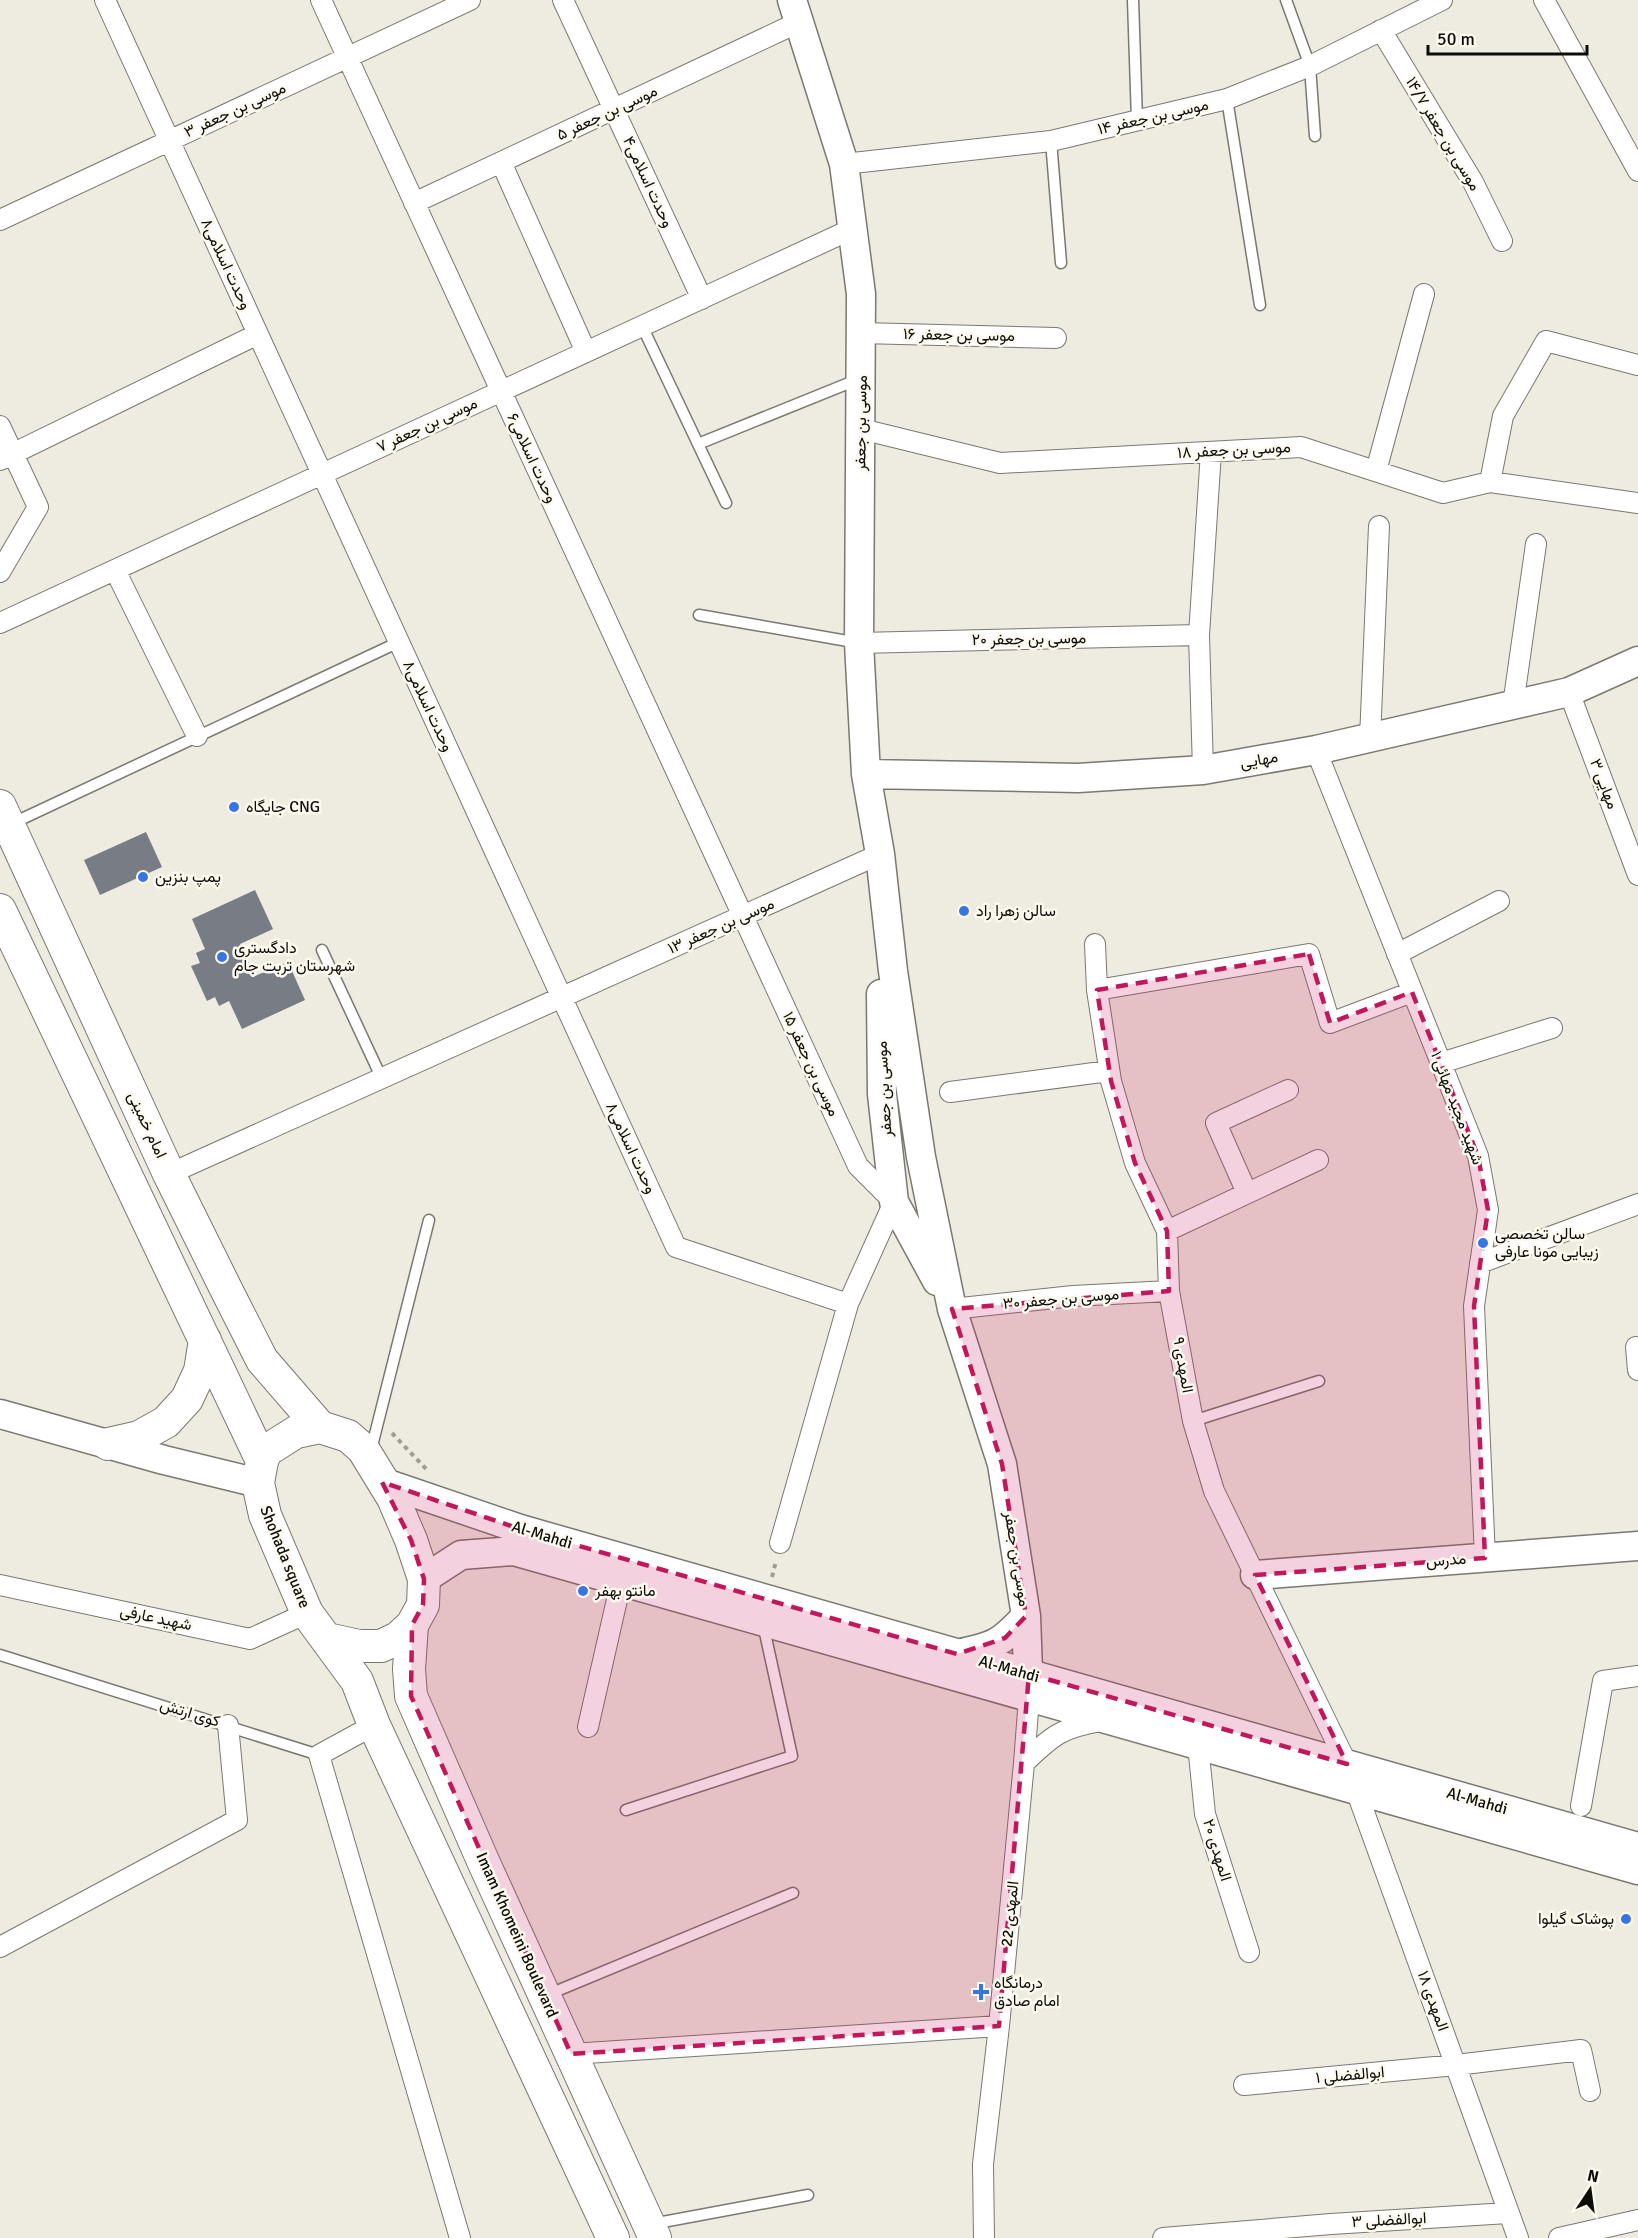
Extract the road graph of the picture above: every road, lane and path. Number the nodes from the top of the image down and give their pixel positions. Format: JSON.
{"nodes":[{"id":1,"x":105,"y":0,"type":"edge"},
{"id":2,"x":321,"y":0,"type":"edge"},
{"id":3,"x":470,"y":0,"type":"edge"},
{"id":4,"x":563,"y":0,"type":"edge"},
{"id":5,"x":1133,"y":0,"type":"edge"},
{"id":6,"x":1286,"y":0,"type":"edge"},
{"id":7,"x":1442,"y":0,"type":"edge"},
{"id":8,"x":1544,"y":0,"type":"edge"},
{"id":9,"x":1417,"y":5,"type":"edge"},
{"id":10,"x":796,"y":11,"type":"edge"},
{"id":11,"x":1381,"y":30,"type":"junction"},
{"id":12,"x":347,"y":57,"type":"junction"},
{"id":13,"x":1310,"y":66,"type":"junction"},
{"id":14,"x":1227,"y":99,"type":"junction"},
{"id":15,"x":614,"y":110,"type":"junction"},
{"id":16,"x":1137,"y":120,"type":"junction"},
{"id":17,"x":1315,"y":136,"type":"dead end"},
{"id":18,"x":169,"y":140,"type":"junction"},
{"id":19,"x":1051,"y":141,"type":"junction"},
{"id":20,"x":501,"y":162,"type":"junction"},
{"id":21,"x":844,"y":164,"type":"junction"},
{"id":22,"x":1638,"y":171,"type":"edge"},
{"id":23,"x":414,"y":203,"type":"junction"},
{"id":24,"x":0,"y":220,"type":"edge"},
{"id":25,"x":854,"y":228,"type":"junction"},
{"id":26,"x":1502,"y":241,"type":"dead end"},
{"id":27,"x":1061,"y":263,"type":"dead end"},
{"id":28,"x":1424,"y":294,"type":"dead end"},
{"id":29,"x":702,"y":299,"type":"junction"},
{"id":30,"x":1260,"y":305,"type":"dead end"},
{"id":31,"x":642,"y":326,"type":"junction"},
{"id":32,"x":861,"y":333,"type":"junction"},
{"id":33,"x":258,"y":334,"type":"junction"},
{"id":34,"x":1056,"y":338,"type":"dead end"},
{"id":35,"x":586,"y":352,"type":"junction"},
{"id":36,"x":1638,"y":365,"type":"edge"},
{"id":37,"x":862,"y":378,"type":"junction"},
{"id":38,"x":501,"y":391,"type":"junction"},
{"id":39,"x":0,"y":426,"type":"edge"},
{"id":40,"x":861,"y":429,"type":"junction"},
{"id":41,"x":698,"y":444,"type":"junction"},
{"id":42,"x":1211,"y":452,"type":"junction"},
{"id":43,"x":6,"y":457,"type":"edge"},
{"id":44,"x":1376,"y":471,"type":"junction"},
{"id":45,"x":322,"y":474,"type":"junction"},
{"id":46,"x":1490,"y":482,"type":"junction"},
{"id":47,"x":726,"y":503,"type":"dead end"},
{"id":48,"x":1638,"y":504,"type":"edge"},
{"id":49,"x":1379,"y":526,"type":"dead end"},
{"id":50,"x":1536,"y":544,"type":"dead end"},
{"id":51,"x":114,"y":570,"type":"junction"},
{"id":52,"x":0,"y":572,"type":"edge"},
{"id":53,"x":699,"y":615,"type":"dead end"},
{"id":54,"x":0,"y":623,"type":"edge"},
{"id":55,"x":1199,"y":635,"type":"junction"},
{"id":56,"x":399,"y":642,"type":"junction"},
{"id":57,"x":859,"y":643,"type":"junction"},
{"id":58,"x":1638,"y":661,"type":"edge"},
{"id":59,"x":1569,"y":692,"type":"junction"},
{"id":60,"x":1513,"y":705,"type":"junction"},
{"id":61,"x":197,"y":736,"type":"junction"},
{"id":62,"x":1370,"y":738,"type":"junction"},
{"id":63,"x":1316,"y":750,"type":"junction"},
{"id":64,"x":1203,"y":770,"type":"junction"},
{"id":65,"x":867,"y":774,"type":"junction"},
{"id":66,"x":4,"y":816,"type":"edge"},
{"id":67,"x":880,"y":854,"type":"junction"},
{"id":68,"x":1638,"y":876,"type":"edge"},
{"id":69,"x":1499,"y":901,"type":"dead end"},
{"id":70,"x":0,"y":910,"type":"edge"},
{"id":71,"x":743,"y":916,"type":"junction"},
{"id":72,"x":1095,"y":944,"type":"dead end"},
{"id":73,"x":322,"y":950,"type":"dead end"},
{"id":74,"x":1397,"y":954,"type":"junction"},
{"id":75,"x":1097,"y":990,"type":"junction"},
{"id":76,"x":1412,"y":992,"type":"junction"},
{"id":77,"x":562,"y":998,"type":"junction"},
{"id":78,"x":1552,"y":1028,"type":"dead end"},
{"id":79,"x":1441,"y":1063,"type":"junction"},
{"id":80,"x":1109,"y":1071,"type":"junction"},
{"id":81,"x":382,"y":1079,"type":"junction"},
{"id":82,"x":1288,"y":1090,"type":"dead end"},
{"id":83,"x":950,"y":1092,"type":"dead end"},
{"id":84,"x":1318,"y":1160,"type":"dead end"},
{"id":85,"x":170,"y":1174,"type":"junction"},
{"id":86,"x":1247,"y":1193,"type":"junction"},
{"id":87,"x":894,"y":1202,"type":"junction"},
{"id":88,"x":1638,"y":1204,"type":"edge"},
{"id":89,"x":429,"y":1220,"type":"dead end"},
{"id":90,"x":1167,"y":1231,"type":"junction"},
{"id":91,"x":1480,"y":1263,"type":"junction"},
{"id":92,"x":226,"y":1289,"type":"junction"},
{"id":93,"x":1170,"y":1291,"type":"junction"},
{"id":94,"x":848,"y":1304,"type":"junction"},
{"id":95,"x":188,"y":1307,"type":"junction"},
{"id":96,"x":952,"y":1309,"type":"junction"},
{"id":97,"x":204,"y":1340,"type":"junction"},
{"id":98,"x":1636,"y":1347,"type":"dead end"},
{"id":99,"x":1638,"y":1370,"type":"edge"},
{"id":100,"x":1319,"y":1381,"type":"dead end"},
{"id":101,"x":0,"y":1414,"type":"edge"},
{"id":102,"x":379,"y":1420,"type":"junction"},
{"id":103,"x":1193,"y":1421,"type":"junction"},
{"id":104,"x":320,"y":1427,"type":"junction"},
{"id":105,"x":108,"y":1444,"type":"junction"},
{"id":106,"x":376,"y":1470,"type":"junction"},
{"id":107,"x":260,"y":1472,"type":"junction"},
{"id":108,"x":435,"y":1477,"type":"dead end"},
{"id":109,"x":780,"y":1543,"type":"joint"},
{"id":110,"x":1638,"y":1546,"type":"edge"},
{"id":111,"x":1485,"y":1557,"type":"junction"},
{"id":112,"x":1255,"y":1575,"type":"junction"},
{"id":113,"x":761,"y":1576,"type":"dead end"},
{"id":114,"x":424,"y":1579,"type":"junction"},
{"id":115,"x":621,"y":1582,"type":"junction"},
{"id":116,"x":0,"y":1585,"type":"edge"},
{"id":117,"x":307,"y":1613,"type":"junction"},
{"id":118,"x":1026,"y":1616,"type":"junction"},
{"id":119,"x":763,"y":1622,"type":"junction"},
{"id":120,"x":412,"y":1625,"type":"junction"},
{"id":121,"x":327,"y":1639,"type":"junction"},
{"id":122,"x":0,"y":1654,"type":"edge"},
{"id":123,"x":957,"y":1654,"type":"junction"},
{"id":124,"x":1638,"y":1676,"type":"edge"},
{"id":125,"x":1029,"y":1686,"type":"junction"},
{"id":126,"x":1107,"y":1719,"type":"junction"},
{"id":127,"x":228,"y":1725,"type":"junction"},
{"id":128,"x":374,"y":1725,"type":"junction"},
{"id":129,"x":588,"y":1727,"type":"dead end"},
{"id":130,"x":1198,"y":1745,"type":"junction"},
{"id":131,"x":319,"y":1755,"type":"junction"},
{"id":132,"x":1024,"y":1763,"type":"junction"},
{"id":133,"x":1352,"y":1777,"type":"junction"},
{"id":134,"x":448,"y":1782,"type":"junction"},
{"id":135,"x":409,"y":1795,"type":"junction"},
{"id":136,"x":1581,"y":1806,"type":"dead end"},
{"id":137,"x":626,"y":1810,"type":"dead end"},
{"id":138,"x":1636,"y":1857,"type":"edge"},
{"id":139,"x":793,"y":1893,"type":"dead end"},
{"id":140,"x":0,"y":1947,"type":"edge"},
{"id":141,"x":1249,"y":1952,"type":"dead end"},
{"id":142,"x":545,"y":1996,"type":"junction"},
{"id":143,"x":999,"y":2026,"type":"junction"},
{"id":144,"x":571,"y":2054,"type":"junction"},
{"id":145,"x":1455,"y":2065,"type":"junction"},
{"id":146,"x":1244,"y":2085,"type":"dead end"},
{"id":147,"x":1590,"y":2091,"type":"dead end"},
{"id":148,"x":808,"y":2194,"type":"dead end"},
{"id":149,"x":1508,"y":2213,"type":"junction"},
{"id":150,"x":1638,"y":2220,"type":"edge"},
{"id":151,"x":652,"y":2231,"type":"edge"},
{"id":152,"x":460,"y":2238,"type":"edge"},
{"id":153,"x":614,"y":2238,"type":"edge"},
{"id":154,"x":984,"y":2238,"type":"edge"},
{"id":155,"x":1165,"y":2238,"type":"edge"},
{"id":156,"x":1518,"y":2238,"type":"edge"},
{"id":157,"x":1559,"y":2238,"type":"edge"}],
"edges":[{"from":1,"to":18,"type":"street","name":"وحدت اسلامی۸"},
{"from":2,"to":12,"type":"street","name":"وحدت اسلامی۶"},
{"from":3,"to":12,"type":"street","name":"موسی بن جعفر ۳"},
{"from":4,"to":15,"type":"street","name":"وحدت اسلامی۴"},
{"from":5,"to":16,"type":"lane"},
{"from":6,"to":13,"type":"lane"},
{"from":7,"to":9,"type":"street","name":"موسی بن جعفر ۱۴"},
{"from":8,"to":22,"type":"street"},
{"from":9,"to":11,"type":"street","name":"موسی بن جعفر ۱۴"},
{"from":10,"to":15,"type":"street","name":"موسی بن جعفر ۵"},
{"from":10,"to":21,"type":"street","name":"موسی بن جعفر"},
{"from":11,"to":13,"type":"street","name":"موسی بن جعفر ۱۴"},
{"from":11,"to":26,"type":"street","name":"موسی بن جعفر ۱۴/۷"},
{"from":12,"to":18,"type":"street","name":"موسی بن جعفر ۳"},
{"from":12,"to":23,"type":"street","name":"وحدت اسلامی۶"},
{"from":13,"to":14,"type":"street","name":"موسی بن جعفر ۱۴"},
{"from":13,"to":17,"type":"lane"},
{"from":14,"to":16,"type":"street","name":"موسی بن جعفر ۱۴"},
{"from":14,"to":30,"type":"lane"},
{"from":15,"to":20,"type":"street","name":"موسی بن جعفر ۵"},
{"from":15,"to":29,"type":"street","name":"وحدت اسلامی۴"},
{"from":16,"to":19,"type":"street","name":"موسی بن جعفر ۱۴"},
{"from":18,"to":24,"type":"street","name":"موسی بن جعفر ۳"},
{"from":18,"to":33,"type":"street","name":"وحدت اسلامی۸"},
{"from":19,"to":21,"type":"street","name":"موسی بن جعفر ۱۴"},
{"from":19,"to":27,"type":"lane"},
{"from":20,"to":23,"type":"street","name":"موسی بن جعفر ۵"},
{"from":20,"to":35,"type":"street"},
{"from":21,"to":25,"type":"street","name":"موسی بن جعفر"},
{"from":23,"to":38,"type":"street","name":"وحدت اسلامی۶"},
{"from":25,"to":29,"type":"street","name":"موسی بن جعفر ۷"},
{"from":25,"to":32,"type":"street","name":"موسی بن جعفر"},
{"from":28,"to":44,"type":"street"},
{"from":29,"to":31,"type":"street","name":"موسی بن جعفر ۷"},
{"from":31,"to":35,"type":"street","name":"موسی بن جعفر ۷"},
{"from":31,"to":41,"type":"lane"},
{"from":32,"to":34,"type":"street","name":"موسی بن جعفر ۱۶"},
{"from":32,"to":37,"type":"street","name":"موسی بن جعفر"},
{"from":33,"to":43,"type":"street"},
{"from":33,"to":45,"type":"street","name":"وحدت اسلامی۸"},
{"from":35,"to":38,"type":"street","name":"موسی بن جعفر ۷"},
{"from":36,"to":46,"type":"street"},
{"from":37,"to":40,"type":"street","name":"موسی بن جعفر"},
{"from":37,"to":41,"type":"lane"},
{"from":38,"to":45,"type":"street","name":"موسی بن جعفر ۷"},
{"from":38,"to":71,"type":"street","name":"وحدت اسلامی۶"},
{"from":39,"to":43,"type":"street"},
{"from":40,"to":42,"type":"street","name":"موسی بن جعفر ۱۸"},
{"from":40,"to":57,"type":"street","name":"موسی بن جعفر"},
{"from":41,"to":47,"type":"lane"},
{"from":42,"to":44,"type":"street","name":"موسی بن جعفر ۱۸"},
{"from":42,"to":55,"type":"street"},
{"from":43,"to":52,"type":"street"},
{"from":44,"to":46,"type":"street","name":"موسی بن جعفر ۱۸"},
{"from":45,"to":51,"type":"street","name":"موسی بن جعفر ۷"},
{"from":45,"to":56,"type":"street","name":"وحدت اسلامی۸"},
{"from":46,"to":48,"type":"street","name":"موسی بن جعفر ۱۸"},
{"from":49,"to":62,"type":"street"},
{"from":50,"to":60,"type":"street"},
{"from":51,"to":54,"type":"street","name":"موسی بن جعفر ۷"},
{"from":51,"to":61,"type":"street"},
{"from":53,"to":57,"type":"lane"},
{"from":55,"to":57,"type":"street","name":"موسی بن جعفر ۲۰"},
{"from":55,"to":64,"type":"street"},
{"from":56,"to":61,"type":"lane"},
{"from":56,"to":77,"type":"street","name":"وحدت اسلامی۸"},
{"from":57,"to":65,"type":"street","name":"موسی بن جعفر"},
{"from":58,"to":59,"type":"street","name":"مهایی"},
{"from":59,"to":60,"type":"street","name":"مهایی"},
{"from":59,"to":68,"type":"street","name":"مهایی ۳"},
{"from":60,"to":62,"type":"street","name":"مهایی"},
{"from":61,"to":66,"type":"lane"},
{"from":62,"to":63,"type":"street","name":"مهایی"},
{"from":63,"to":64,"type":"street","name":"مهایی"},
{"from":63,"to":74,"type":"street","name":"شهید مجید مهائی ۱"},
{"from":64,"to":65,"type":"street","name":"مهایی"},
{"from":65,"to":67,"type":"street","name":"موسی بن جعفر"},
{"from":66,"to":85,"type":"main road","name":"امام خمینی"},
{"from":67,"to":71,"type":"street","name":"موسی بن جعفر ۱۳"},
{"from":67,"to":87,"type":"street","name":"موسی بن جعفر"},
{"from":67,"to":96,"type":"street","name":"موسی بن جعفر"},
{"from":69,"to":74,"type":"street"},
{"from":70,"to":95,"type":"main road"},
{"from":71,"to":77,"type":"street","name":"موسی بن جعفر ۱۳"},
{"from":71,"to":87,"type":"street","name":"موسی بن جعفر ۱۵"},
{"from":72,"to":75,"type":"street","name":"المهدی ۹"},
{"from":73,"to":81,"type":"lane"},
{"from":74,"to":76,"type":"street","name":"شهید مجید مهائی ۱"},
{"from":75,"to":76,"type":"street"},
{"from":75,"to":80,"type":"street","name":"المهدی ۹"},
{"from":76,"to":79,"type":"street","name":"شهید مجید مهائی ۱"},
{"from":77,"to":81,"type":"street","name":"موسی بن جعفر ۱۳"},
{"from":77,"to":94,"type":"street","name":"وحدت اسلامی۸"},
{"from":78,"to":79,"type":"street"},
{"from":79,"to":91,"type":"street","name":"شهید مجید مهائی ۱"},
{"from":80,"to":83,"type":"street"},
{"from":80,"to":90,"type":"street","name":"المهدی ۹"},
{"from":81,"to":85,"type":"street","name":"موسی بن جعفر ۱۳"},
{"from":82,"to":86,"type":"street"},
{"from":84,"to":86,"type":"street"},
{"from":85,"to":92,"type":"main road","name":"امام خمینی"},
{"from":86,"to":90,"type":"street"},
{"from":87,"to":94,"type":"street"},
{"from":87,"to":96,"type":"street","name":"موسی بن جعفر"},
{"from":88,"to":91,"type":"street"},
{"from":89,"to":102,"type":"lane"},
{"from":90,"to":93,"type":"street","name":"المهدی ۹"},
{"from":91,"to":111,"type":"street","name":"شهید مجید مهائی ۱"},
{"from":92,"to":95,"type":"main road"},
{"from":92,"to":104,"type":"main road","name":"امام خمینی"},
{"from":93,"to":96,"type":"street","name":"موسی بن جعفر ۳۰"},
{"from":93,"to":103,"type":"street","name":"المهدی ۹"},
{"from":94,"to":109,"type":"street"},
{"from":95,"to":97,"type":"main road"},
{"from":96,"to":118,"type":"street","name":"موسی بن جعفر"},
{"from":97,"to":105,"type":"main road"},
{"from":97,"to":107,"type":"main road"},
{"from":98,"to":99,"type":"street"},
{"from":100,"to":103,"type":"lane"},
{"from":101,"to":105,"type":"street"},
{"from":102,"to":106,"type":"lane"},
{"from":102,"to":108,"type":"path"},
{"from":103,"to":112,"type":"street","name":"المهدی ۹"},
{"from":104,"to":106,"type":"main road"},
{"from":104,"to":107,"type":"main road"},
{"from":105,"to":107,"type":"street"},
{"from":106,"to":114,"type":"main road"},
{"from":106,"to":123,"type":"street","name":"Al-Mahdi"},
{"from":107,"to":117,"type":"main road","name":"Shohada square"},
{"from":109,"to":113,"type":"path"},
{"from":110,"to":111,"type":"street","name":"مدرس"},
{"from":111,"to":112,"type":"street","name":"مدرس"},
{"from":112,"to":133,"type":"street","name":"المهدی ۹"},
{"from":114,"to":115,"type":"street","name":"Al-Mahdi"},
{"from":114,"to":120,"type":"main road"},
{"from":115,"to":119,"type":"street","name":"Al-Mahdi"},
{"from":115,"to":129,"type":"street"},
{"from":116,"to":117,"type":"street","name":"شهید عارفی"},
{"from":117,"to":121,"type":"main road","name":"Shohada square"},
{"from":118,"to":123,"type":"street"},
{"from":118,"to":125,"type":"street","name":"موسی بن جعفر"},
{"from":119,"to":125,"type":"street","name":"Al-Mahdi"},
{"from":119,"to":137,"type":"lane"},
{"from":120,"to":121,"type":"main road"},
{"from":120,"to":134,"type":"main road","name":"Imam Khomeini Boulevard"},
{"from":121,"to":128,"type":"main road"},
{"from":122,"to":127,"type":"lane","name":"کوی ارتش"},
{"from":123,"to":125,"type":"street","name":"Al-Mahdi"},
{"from":124,"to":136,"type":"street"},
{"from":125,"to":126,"type":"street","name":"Al-Mahdi"},
{"from":125,"to":132,"type":"street","name":"المهدی 22"},
{"from":125,"to":133,"type":"street","name":"Al-Mahdi"},
{"from":126,"to":130,"type":"street","name":"Al-Mahdi"},
{"from":126,"to":132,"type":"street"},
{"from":127,"to":131,"type":"lane","name":"کوی ارتش"},
{"from":127,"to":140,"type":"street"},
{"from":128,"to":131,"type":"street"},
{"from":128,"to":135,"type":"main road"},
{"from":130,"to":133,"type":"street","name":"Al-Mahdi"},
{"from":130,"to":141,"type":"street","name":"المهدی ۲۰"},
{"from":131,"to":152,"type":"street"},
{"from":132,"to":143,"type":"street","name":"المهدی 22"},
{"from":133,"to":138,"type":"street","name":"Al-Mahdi"},
{"from":133,"to":145,"type":"street","name":"المهدی ۱۸"},
{"from":134,"to":135,"type":"main road"},
{"from":134,"to":142,"type":"main road","name":"Imam Khomeini Boulevard"},
{"from":135,"to":153,"type":"main road"},
{"from":139,"to":142,"type":"lane"},
{"from":142,"to":144,"type":"main road","name":"Imam Khomeini Boulevard"},
{"from":143,"to":144,"type":"street"},
{"from":143,"to":154,"type":"street","name":"المهدی 22"},
{"from":144,"to":151,"type":"main road","name":"Imam Khomeini Boulevard"},
{"from":145,"to":146,"type":"street","name":"ابوالفضلی ۱"},
{"from":145,"to":147,"type":"street","name":"ابوالفضلی ۱"},
{"from":145,"to":149,"type":"street","name":"المهدی ۱۸"},
{"from":148,"to":151,"type":"lane"},
{"from":149,"to":155,"type":"street","name":"ابوالفضلی ۳"},
{"from":149,"to":156,"type":"street","name":"المهدی ۱۸"},
{"from":150,"to":157,"type":"street"}]}
